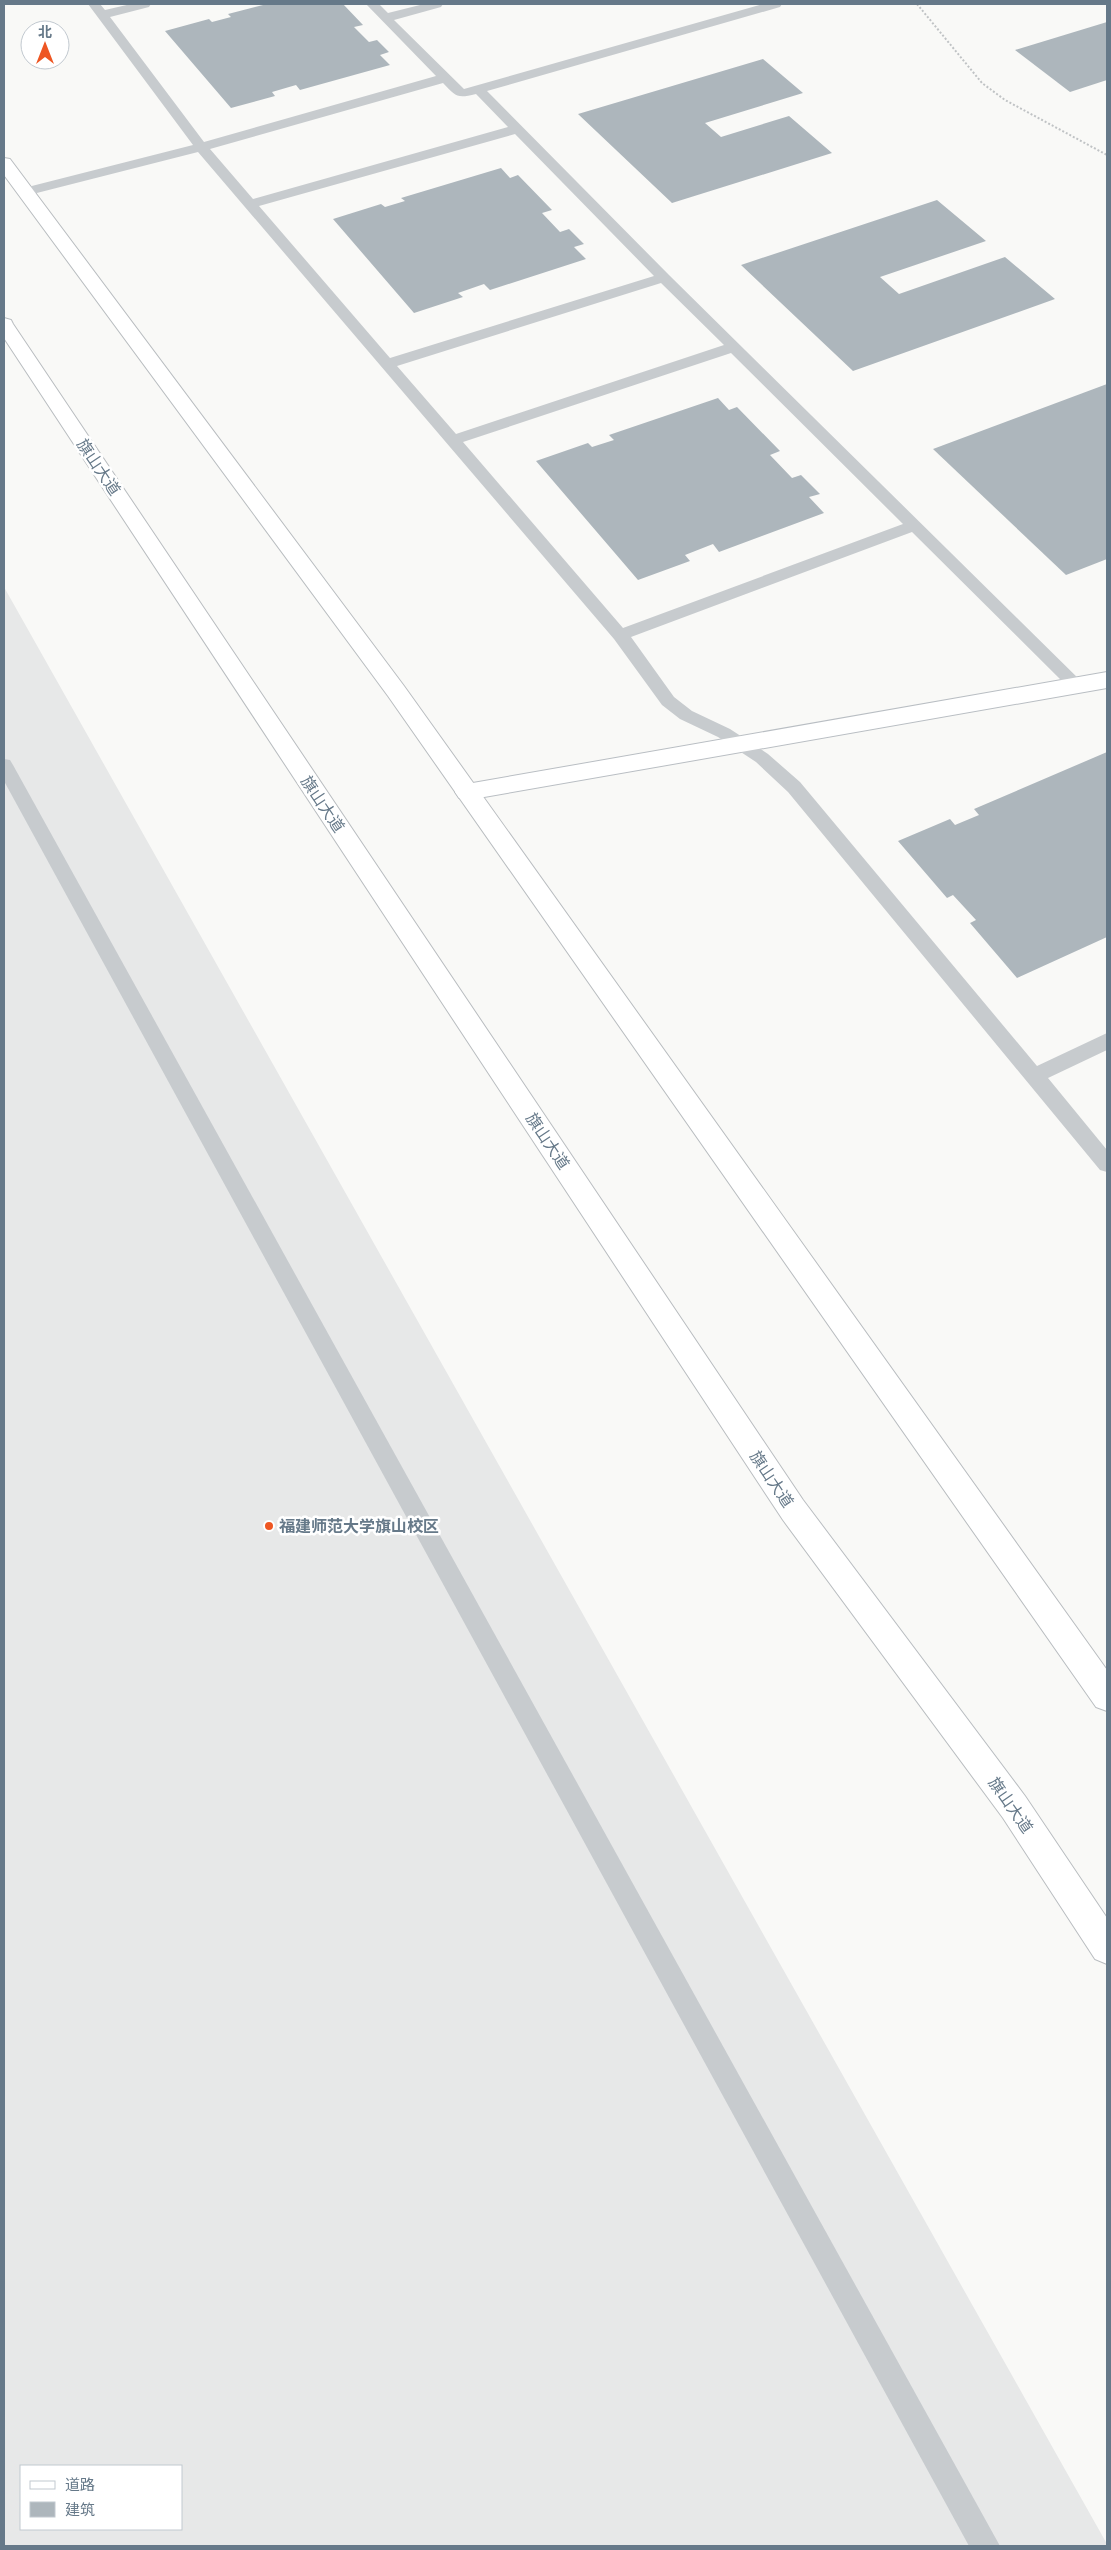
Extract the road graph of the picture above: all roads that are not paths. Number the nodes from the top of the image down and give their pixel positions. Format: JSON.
{"nodes":[{"id":1,"x":145,"y":4,"type":"edge"},
{"id":2,"x":372,"y":4,"type":"edge"},
{"id":3,"x":437,"y":4,"type":"edge"},
{"id":4,"x":776,"y":4,"type":"edge"},
{"id":5,"x":98,"y":9,"type":"edge"},
{"id":6,"x":386,"y":18,"type":"junction"},
{"id":7,"x":445,"y":78,"type":"junction"},
{"id":8,"x":478,"y":89,"type":"junction"},
{"id":9,"x":517,"y":129,"type":"junction"},
{"id":10,"x":202,"y":148,"type":"junction"},
{"id":11,"x":4,"y":163,"type":"edge"},
{"id":12,"x":25,"y":192,"type":"junction"},
{"id":13,"x":250,"y":204,"type":"junction"},
{"id":14,"x":664,"y":278,"type":"junction"},
{"id":15,"x":4,"y":324,"type":"edge"},
{"id":16,"x":734,"y":347,"type":"junction"},
{"id":17,"x":387,"y":364,"type":"junction"},
{"id":18,"x":452,"y":440,"type":"junction"},
{"id":19,"x":915,"y":524,"type":"junction"},
{"id":20,"x":620,"y":635,"type":"junction"},
{"id":21,"x":1107,"y":680,"type":"edge"},
{"id":22,"x":1076,"y":685,"type":"junction"},
{"id":23,"x":742,"y":744,"type":"junction"},
{"id":24,"x":4,"y":765,"type":"edge"},
{"id":25,"x":467,"y":792,"type":"junction"},
{"id":26,"x":1107,"y":1041,"type":"edge"},
{"id":27,"x":1034,"y":1076,"type":"junction"},
{"id":28,"x":1107,"y":1164,"type":"edge"},
{"id":29,"x":1107,"y":1696,"type":"edge"},
{"id":30,"x":1107,"y":1948,"type":"edge"},
{"id":31,"x":985,"y":2546,"type":"edge"}],
"edges":[{"from":1,"to":5,"type":"lane"},
{"from":2,"to":6,"type":"lane"},
{"from":3,"to":6,"type":"lane"},
{"from":4,"to":8,"type":"lane"},
{"from":5,"to":10,"type":"lane"},
{"from":6,"to":7,"type":"lane"},
{"from":7,"to":8,"type":"lane"},
{"from":7,"to":10,"type":"lane"},
{"from":8,"to":9,"type":"lane"},
{"from":9,"to":13,"type":"lane"},
{"from":9,"to":14,"type":"lane"},
{"from":10,"to":12,"type":"lane"},
{"from":10,"to":13,"type":"lane"},
{"from":11,"to":12,"type":"main road"},
{"from":12,"to":25,"type":"main road"},
{"from":13,"to":17,"type":"lane"},
{"from":14,"to":16,"type":"lane"},
{"from":14,"to":17,"type":"lane"},
{"from":15,"to":30,"type":"main road","name":"旗山大道"},
{"from":16,"to":18,"type":"lane"},
{"from":16,"to":19,"type":"lane"},
{"from":17,"to":18,"type":"lane"},
{"from":18,"to":20,"type":"lane"},
{"from":19,"to":20,"type":"lane"},
{"from":19,"to":22,"type":"lane"},
{"from":20,"to":23,"type":"lane"},
{"from":21,"to":22,"type":"main road"},
{"from":22,"to":23,"type":"main road"},
{"from":23,"to":25,"type":"main road"},
{"from":23,"to":27,"type":"lane"},
{"from":24,"to":31,"type":"lane"},
{"from":25,"to":29,"type":"main road"},
{"from":26,"to":27,"type":"lane"},
{"from":27,"to":28,"type":"lane"}]}
